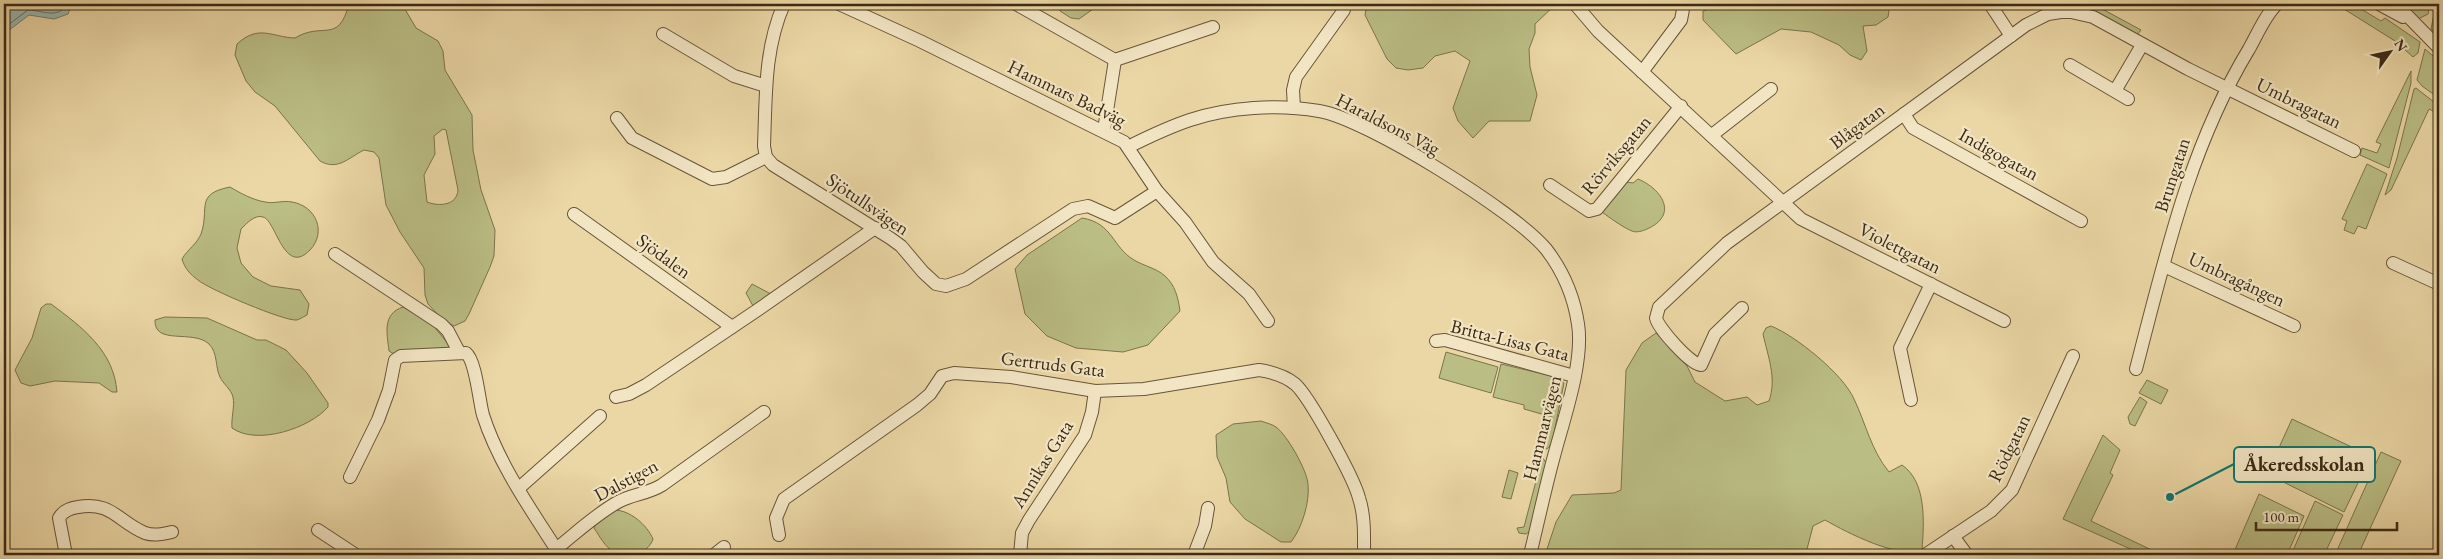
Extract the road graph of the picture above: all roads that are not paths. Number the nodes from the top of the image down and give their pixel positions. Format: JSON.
{"nodes":[{"id":1,"x":784,"y":4,"type":"edge"},
{"id":2,"x":839,"y":4,"type":"edge"},
{"id":3,"x":1016,"y":4,"type":"edge"},
{"id":4,"x":1575,"y":4,"type":"edge"},
{"id":5,"x":1684,"y":4,"type":"edge"},
{"id":6,"x":1990,"y":4,"type":"edge"},
{"id":7,"x":2380,"y":4,"type":"edge"},
{"id":8,"x":2396,"y":4,"type":"edge"},
{"id":9,"x":2276,"y":5,"type":"edge"},
{"id":10,"x":1344,"y":10,"type":"dead end"},
{"id":11,"x":2414,"y":24,"type":"junction"},
{"id":12,"x":1213,"y":27,"type":"dead end"},
{"id":13,"x":663,"y":34,"type":"dead end"},
{"id":14,"x":2010,"y":36,"type":"junction"},
{"id":15,"x":2142,"y":45,"type":"junction"},
{"id":16,"x":2439,"y":48,"type":"edge"},
{"id":17,"x":1115,"y":60,"type":"junction"},
{"id":18,"x":2070,"y":65,"type":"dead end"},
{"id":19,"x":1642,"y":72,"type":"junction"},
{"id":20,"x":766,"y":86,"type":"junction"},
{"id":21,"x":2226,"y":88,"type":"junction"},
{"id":22,"x":1771,"y":89,"type":"dead end"},
{"id":23,"x":2115,"y":91,"type":"junction"},
{"id":24,"x":2128,"y":99,"type":"dead end"},
{"id":25,"x":1681,"y":106,"type":"junction"},
{"id":26,"x":1294,"y":108,"type":"junction"},
{"id":27,"x":1904,"y":114,"type":"junction"},
{"id":28,"x":617,"y":118,"type":"dead end"},
{"id":29,"x":1104,"y":130,"type":"junction"},
{"id":30,"x":1712,"y":136,"type":"junction"},
{"id":31,"x":1128,"y":147,"type":"junction"},
{"id":32,"x":2354,"y":151,"type":"dead end"},
{"id":33,"x":766,"y":157,"type":"junction"},
{"id":34,"x":1550,"y":185,"type":"dead end"},
{"id":35,"x":1157,"y":190,"type":"junction"},
{"id":36,"x":1782,"y":204,"type":"junction"},
{"id":37,"x":574,"y":214,"type":"dead end"},
{"id":38,"x":2081,"y":221,"type":"dead end"},
{"id":39,"x":874,"y":228,"type":"junction"},
{"id":40,"x":335,"y":254,"type":"dead end"},
{"id":41,"x":2393,"y":263,"type":"dead end"},
{"id":42,"x":2164,"y":266,"type":"junction"},
{"id":43,"x":1931,"y":284,"type":"junction"},
{"id":44,"x":2439,"y":284,"type":"edge"},
{"id":45,"x":1575,"y":308,"type":"joint"},
{"id":46,"x":1742,"y":308,"type":"dead end"},
{"id":47,"x":1268,"y":321,"type":"dead end"},
{"id":48,"x":2004,"y":321,"type":"dead end"},
{"id":49,"x":2294,"y":326,"type":"dead end"},
{"id":50,"x":732,"y":328,"type":"junction"},
{"id":51,"x":1436,"y":341,"type":"dead end"},
{"id":52,"x":459,"y":352,"type":"junction"},
{"id":53,"x":2073,"y":356,"type":"dead end"},
{"id":54,"x":2136,"y":369,"type":"dead end"},
{"id":55,"x":1574,"y":376,"type":"junction"},
{"id":56,"x":1094,"y":391,"type":"junction"},
{"id":57,"x":616,"y":397,"type":"dead end"},
{"id":58,"x":1911,"y":400,"type":"dead end"},
{"id":59,"x":764,"y":412,"type":"dead end"},
{"id":60,"x":600,"y":416,"type":"dead end"},
{"id":61,"x":350,"y":477,"type":"dead end"},
{"id":62,"x":519,"y":488,"type":"junction"},
{"id":63,"x":1208,"y":508,"type":"dead end"},
{"id":64,"x":318,"y":530,"type":"dead end"},
{"id":65,"x":172,"y":532,"type":"dead end"},
{"id":66,"x":779,"y":536,"type":"dead end"},
{"id":67,"x":1954,"y":536,"type":"junction"},
{"id":68,"x":557,"y":553,"type":"edge"},
{"id":69,"x":66,"y":555,"type":"edge"},
{"id":70,"x":356,"y":555,"type":"edge"},
{"id":71,"x":1020,"y":555,"type":"edge"},
{"id":72,"x":1194,"y":555,"type":"edge"},
{"id":73,"x":1364,"y":555,"type":"edge"},
{"id":74,"x":1530,"y":555,"type":"edge"},
{"id":75,"x":1925,"y":555,"type":"edge"},
{"id":76,"x":1967,"y":555,"type":"edge"}],
"edges":[{"from":1,"to":20,"type":"street"},
{"from":2,"to":29,"type":"street","name":"Hammars Badväg"},
{"from":3,"to":17,"type":"street"},
{"from":4,"to":19,"type":"street"},
{"from":5,"to":19,"type":"street"},
{"from":6,"to":14,"type":"street"},
{"from":7,"to":11,"type":"street"},
{"from":8,"to":11,"type":"street"},
{"from":9,"to":21,"type":"street","name":"Brungatan"},
{"from":10,"to":26,"type":"street"},
{"from":11,"to":16,"type":"street"},
{"from":12,"to":17,"type":"street"},
{"from":13,"to":20,"type":"street"},
{"from":14,"to":15,"type":"street","name":"Blågatan"},
{"from":14,"to":27,"type":"street","name":"Blågatan"},
{"from":15,"to":21,"type":"street","name":"Blågatan"},
{"from":15,"to":23,"type":"street"},
{"from":17,"to":29,"type":"street"},
{"from":18,"to":23,"type":"street"},
{"from":19,"to":25,"type":"street"},
{"from":20,"to":33,"type":"street"},
{"from":21,"to":32,"type":"street","name":"Umbragatan"},
{"from":21,"to":42,"type":"street","name":"Brungatan"},
{"from":22,"to":30,"type":"street"},
{"from":23,"to":24,"type":"street"},
{"from":25,"to":30,"type":"street"},
{"from":25,"to":34,"type":"street","name":"Rörviksgatan"},
{"from":26,"to":31,"type":"street","name":"Haraldsons Väg"},
{"from":26,"to":45,"type":"street","name":"Haraldsons Väg"},
{"from":27,"to":36,"type":"street","name":"Blågatan"},
{"from":27,"to":38,"type":"street","name":"Indigogatan"},
{"from":28,"to":33,"type":"street"},
{"from":29,"to":31,"type":"street","name":"Hammars Badväg"},
{"from":30,"to":36,"type":"street"},
{"from":31,"to":35,"type":"street","name":"Hammars Badväg"},
{"from":33,"to":39,"type":"street","name":"Sjötullsvägen"},
{"from":35,"to":39,"type":"street","name":"Sjötullsvägen"},
{"from":35,"to":47,"type":"street","name":"Hammars Badväg"},
{"from":36,"to":43,"type":"street","name":"Violettgatan"},
{"from":36,"to":46,"type":"street","name":"Blågatan"},
{"from":37,"to":50,"type":"street","name":"Sjödalen"},
{"from":39,"to":50,"type":"street"},
{"from":40,"to":52,"type":"street"},
{"from":41,"to":44,"type":"street"},
{"from":42,"to":49,"type":"street","name":"Umbragången"},
{"from":42,"to":54,"type":"street","name":"Brungatan"},
{"from":43,"to":48,"type":"street","name":"Violettgatan"},
{"from":43,"to":58,"type":"street"},
{"from":45,"to":55,"type":"street","name":"Hammarvägen"},
{"from":50,"to":57,"type":"street"},
{"from":51,"to":55,"type":"street","name":"Britta-Lisas Gata"},
{"from":52,"to":61,"type":"street"},
{"from":52,"to":62,"type":"street"},
{"from":53,"to":67,"type":"street","name":"Rödgatan"},
{"from":55,"to":74,"type":"street","name":"Hammarvägen"},
{"from":56,"to":66,"type":"street","name":"Gertruds Gata"},
{"from":56,"to":71,"type":"street","name":"Annikas Gata"},
{"from":56,"to":73,"type":"street","name":"Gertruds Gata"},
{"from":59,"to":68,"type":"street","name":"Dalstigen"},
{"from":60,"to":62,"type":"street"},
{"from":62,"to":68,"type":"street"},
{"from":63,"to":72,"type":"street"},
{"from":64,"to":70,"type":"street"},
{"from":65,"to":69,"type":"street"},
{"from":67,"to":75,"type":"street","name":"Rödgatan"},
{"from":67,"to":76,"type":"street"}]}
